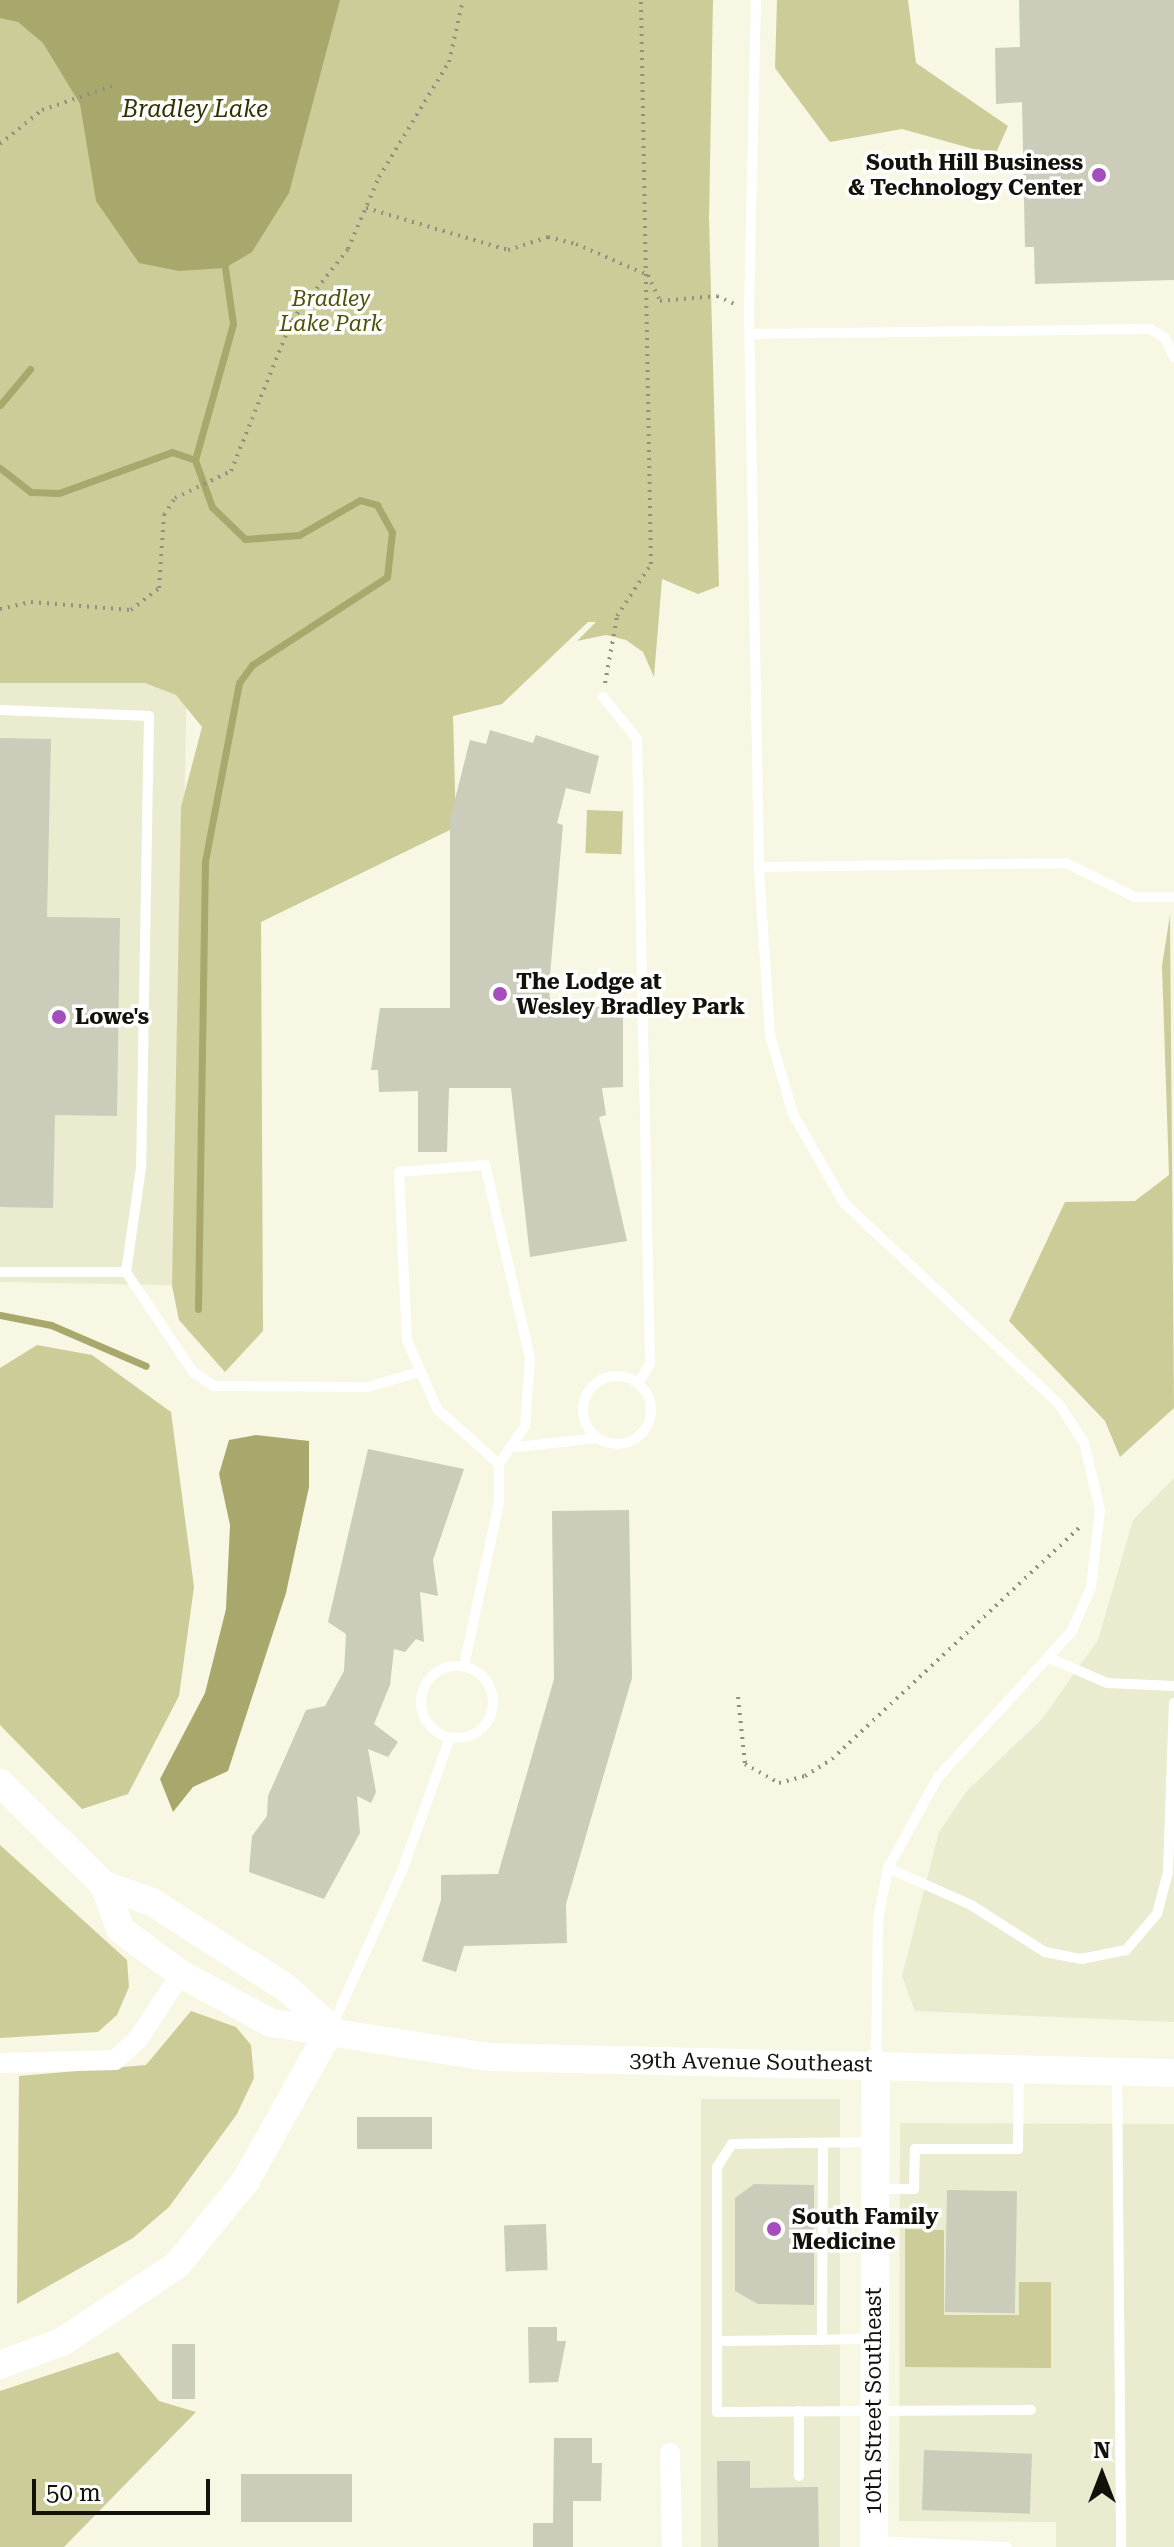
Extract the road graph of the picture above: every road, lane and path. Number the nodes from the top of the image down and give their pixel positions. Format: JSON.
{"nodes":[{"id":1,"x":463,"y":0,"type":"edge"},
{"id":2,"x":641,"y":0,"type":"edge"},
{"id":3,"x":756,"y":0,"type":"edge"},
{"id":4,"x":112,"y":86,"type":"dead end"},
{"id":5,"x":0,"y":144,"type":"edge"},
{"id":6,"x":366,"y":208,"type":"junction"},
{"id":7,"x":648,"y":275,"type":"junction"},
{"id":8,"x":749,"y":312,"type":"junction"},
{"id":9,"x":750,"y":334,"type":"junction"},
{"id":10,"x":1174,"y":357,"type":"edge"},
{"id":11,"x":0,"y":609,"type":"edge"},
{"id":12,"x":603,"y":697,"type":"joint"},
{"id":13,"x":0,"y":710,"type":"edge"},
{"id":14,"x":759,"y":867,"type":"junction"},
{"id":15,"x":1174,"y":897,"type":"edge"},
{"id":16,"x":0,"y":1272,"type":"edge"},
{"id":17,"x":126,"y":1272,"type":"junction"},
{"id":18,"x":419,"y":1372,"type":"junction"},
{"id":19,"x":638,"y":1383,"type":"junction"},
{"id":20,"x":597,"y":1438,"type":"junction"},
{"id":21,"x":517,"y":1447,"type":"junction"},
{"id":22,"x":499,"y":1464,"type":"junction"},
{"id":23,"x":1100,"y":1509,"type":"junction"},
{"id":24,"x":1049,"y":1658,"type":"junction"},
{"id":25,"x":464,"y":1666,"type":"junction"},
{"id":26,"x":1174,"y":1686,"type":"edge"},
{"id":27,"x":738,"y":1697,"type":"dead end"},
{"id":28,"x":1174,"y":1703,"type":"edge"},
{"id":29,"x":450,"y":1738,"type":"junction"},
{"id":30,"x":0,"y":1783,"type":"edge"},
{"id":31,"x":888,"y":1868,"type":"junction"},
{"id":32,"x":104,"y":1885,"type":"junction"},
{"id":33,"x":181,"y":1974,"type":"junction"},
{"id":34,"x":331,"y":2028,"type":"junction"},
{"id":35,"x":0,"y":2063,"type":"edge"},
{"id":36,"x":876,"y":2063,"type":"junction"},
{"id":37,"x":1019,"y":2068,"type":"junction"},
{"id":38,"x":1117,"y":2071,"type":"junction"},
{"id":39,"x":1174,"y":2073,"type":"edge"},
{"id":40,"x":875,"y":2142,"type":"junction"},
{"id":41,"x":823,"y":2143,"type":"junction"},
{"id":42,"x":875,"y":2189,"type":"junction"},
{"id":43,"x":875,"y":2339,"type":"junction"},
{"id":44,"x":822,"y":2340,"type":"junction"},
{"id":45,"x":717,"y":2341,"type":"junction"},
{"id":46,"x":0,"y":2365,"type":"edge"},
{"id":47,"x":874,"y":2410,"type":"junction"},
{"id":48,"x":1031,"y":2410,"type":"dead end"},
{"id":49,"x":799,"y":2411,"type":"junction"},
{"id":50,"x":670,"y":2453,"type":"dead end"},
{"id":51,"x":799,"y":2476,"type":"dead end"},
{"id":52,"x":874,"y":2544,"type":"edge"},
{"id":53,"x":672,"y":2547,"type":"edge"},
{"id":54,"x":1007,"y":2547,"type":"edge"},
{"id":55,"x":1121,"y":2547,"type":"edge"}],
"edges":[{"from":1,"to":6,"type":"path"},
{"from":2,"to":7,"type":"path"},
{"from":3,"to":8,"type":"lane"},
{"from":4,"to":5,"type":"path"},
{"from":6,"to":7,"type":"path"},
{"from":6,"to":11,"type":"path"},
{"from":7,"to":8,"type":"path"},
{"from":7,"to":12,"type":"path"},
{"from":8,"to":9,"type":"lane"},
{"from":9,"to":10,"type":"lane"},
{"from":9,"to":14,"type":"lane"},
{"from":12,"to":19,"type":"lane"},
{"from":13,"to":17,"type":"lane"},
{"from":14,"to":15,"type":"lane"},
{"from":14,"to":23,"type":"lane"},
{"from":16,"to":17,"type":"lane"},
{"from":17,"to":18,"type":"lane"},
{"from":18,"to":21,"type":"lane"},
{"from":18,"to":22,"type":"lane"},
{"from":19,"to":20,"type":"lane"},
{"from":19,"to":20,"type":"lane"},
{"from":20,"to":21,"type":"lane"},
{"from":21,"to":22,"type":"lane"},
{"from":22,"to":25,"type":"lane"},
{"from":23,"to":24,"type":"lane"},
{"from":23,"to":27,"type":"path"},
{"from":24,"to":26,"type":"lane"},
{"from":24,"to":31,"type":"lane"},
{"from":25,"to":29,"type":"lane"},
{"from":25,"to":29,"type":"lane"},
{"from":28,"to":31,"type":"lane"},
{"from":29,"to":34,"type":"lane"},
{"from":30,"to":32,"type":"main road"},
{"from":31,"to":36,"type":"lane"},
{"from":32,"to":33,"type":"main road","name":"39th Avenue Southeast"},
{"from":32,"to":34,"type":"main road"},
{"from":33,"to":34,"type":"main road","name":"39th Avenue Southeast"},
{"from":33,"to":35,"type":"street"},
{"from":34,"to":36,"type":"main road","name":"39th Avenue Southeast"},
{"from":34,"to":46,"type":"main road"},
{"from":36,"to":37,"type":"main road","name":"39th Avenue Southeast"},
{"from":36,"to":40,"type":"main road","name":"10th Street Southeast"},
{"from":37,"to":38,"type":"main road","name":"39th Avenue Southeast"},
{"from":37,"to":42,"type":"lane"},
{"from":38,"to":39,"type":"main road","name":"39th Avenue Southeast"},
{"from":38,"to":55,"type":"lane"},
{"from":40,"to":41,"type":"lane"},
{"from":40,"to":42,"type":"main road","name":"10th Street Southeast"},
{"from":41,"to":44,"type":"lane"},
{"from":41,"to":45,"type":"lane"},
{"from":42,"to":43,"type":"main road","name":"10th Street Southeast"},
{"from":43,"to":44,"type":"lane"},
{"from":43,"to":47,"type":"main road","name":"10th Street Southeast"},
{"from":44,"to":45,"type":"lane"},
{"from":45,"to":49,"type":"lane"},
{"from":47,"to":48,"type":"lane"},
{"from":47,"to":49,"type":"lane"},
{"from":47,"to":52,"type":"main road","name":"10th Street Southeast"},
{"from":49,"to":51,"type":"lane"},
{"from":50,"to":53,"type":"street"},
{"from":52,"to":54,"type":"lane"}]}
